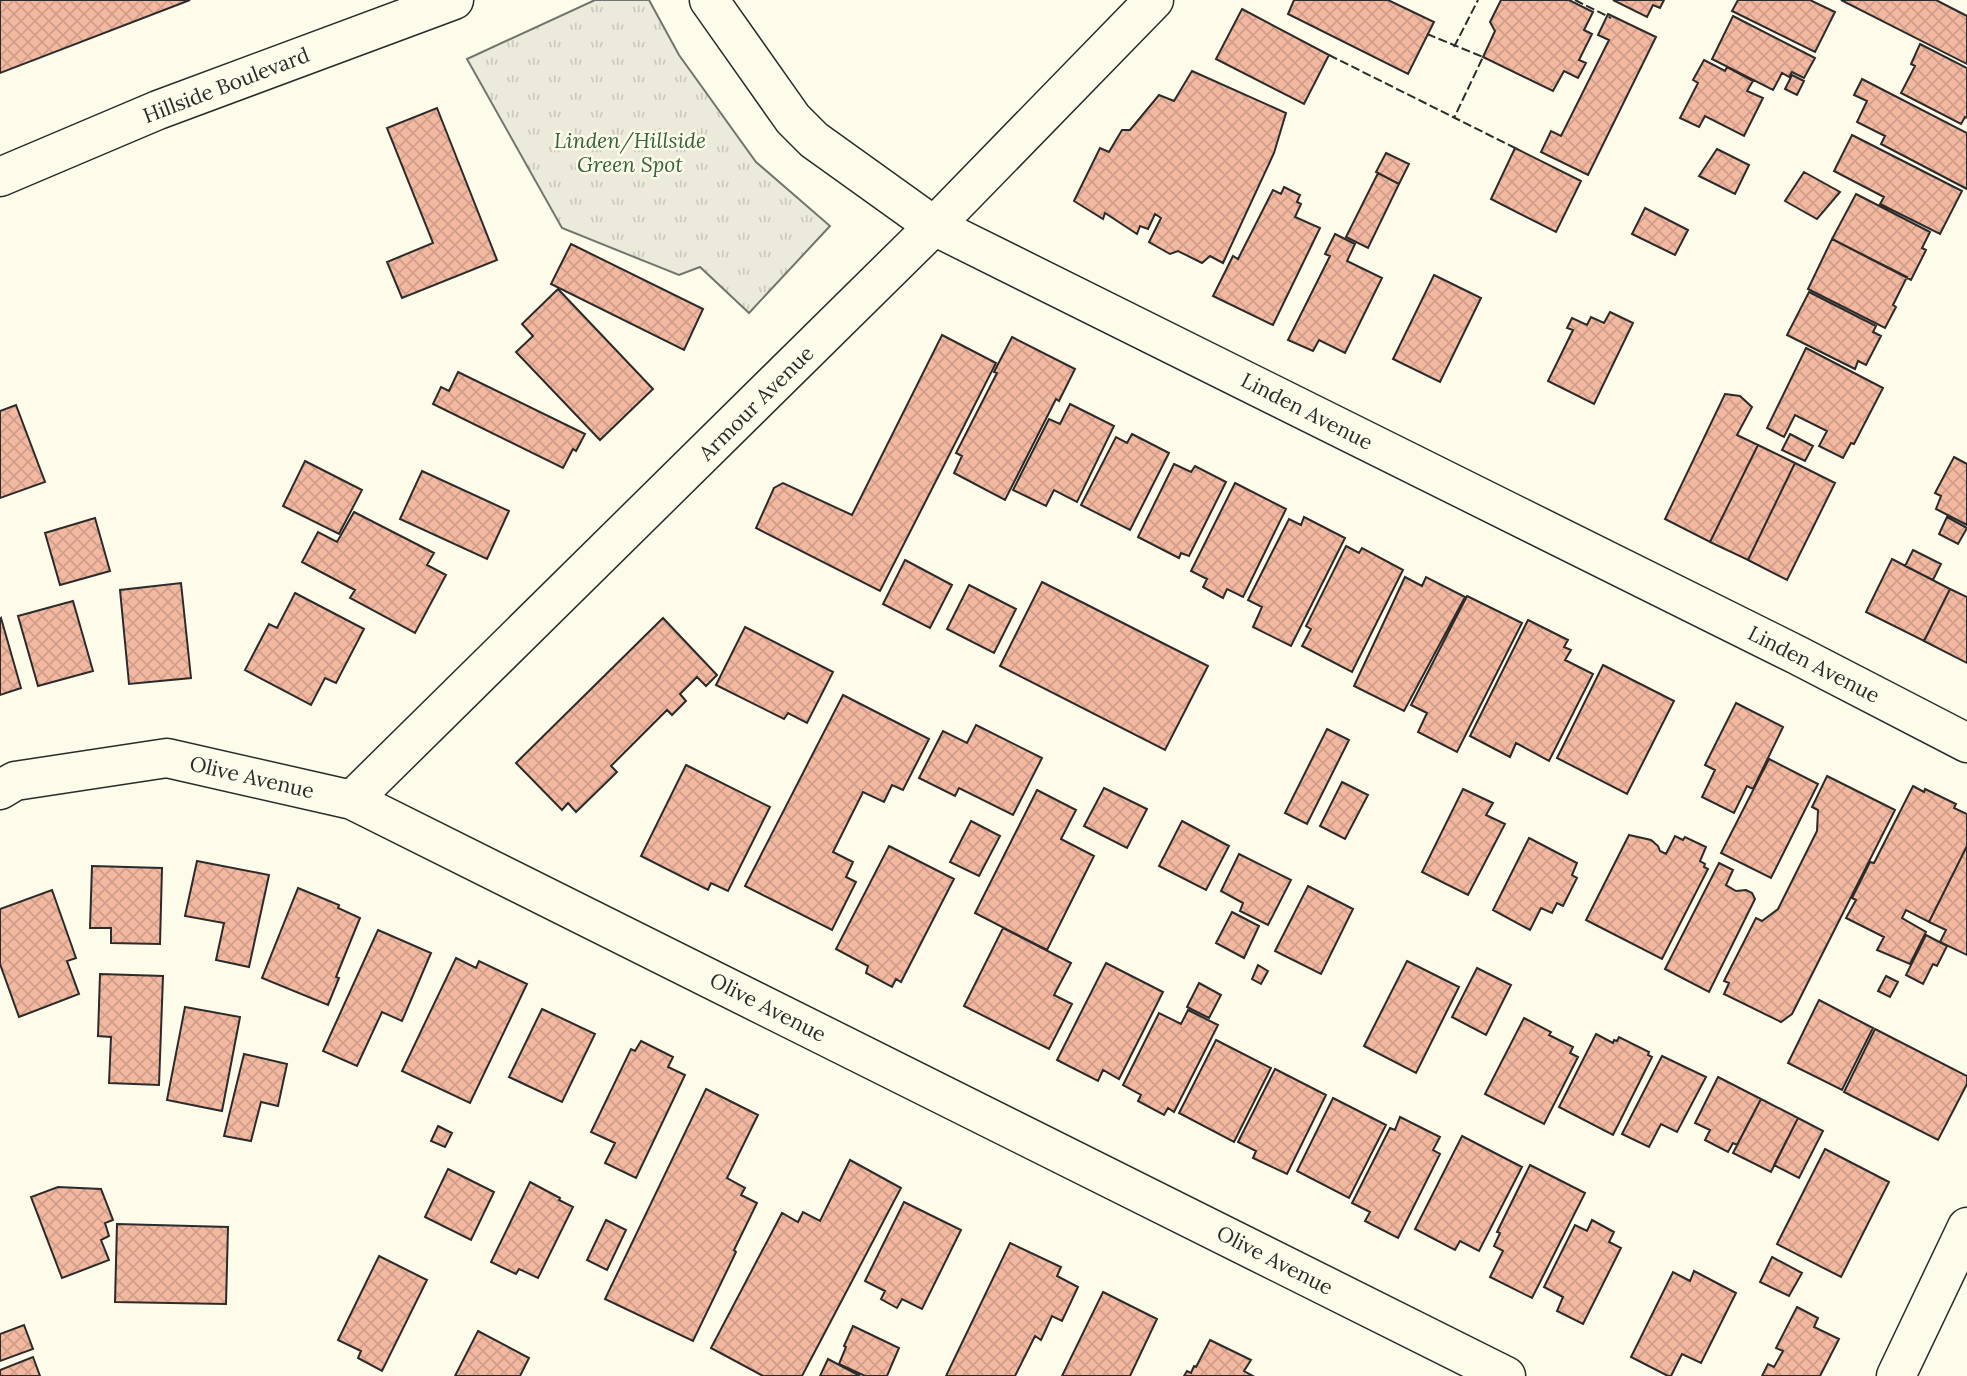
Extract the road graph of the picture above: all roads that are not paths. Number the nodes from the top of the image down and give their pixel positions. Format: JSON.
{"nodes":[{"id":1,"x":454,"y":0,"type":"edge"},
{"id":2,"x":709,"y":0,"type":"edge"},
{"id":3,"x":1154,"y":0,"type":"edge"},
{"id":4,"x":0,"y":177,"type":"edge"},
{"id":5,"x":934,"y":226,"type":"junction"},
{"id":6,"x":1967,"y":743,"type":"edge"},
{"id":7,"x":0,"y":790,"type":"edge"},
{"id":8,"x":352,"y":800,"type":"junction"},
{"id":9,"x":1967,"y":1227,"type":"edge"},
{"id":10,"x":1506,"y":1376,"type":"edge"},
{"id":11,"x":1896,"y":1376,"type":"edge"}],
"edges":[{"from":1,"to":4,"type":"street","name":"Hillside Boulevard"},
{"from":2,"to":5,"type":"street","name":"Linden Avenue"},
{"from":3,"to":5,"type":"street","name":"Armour Avenue"},
{"from":5,"to":6,"type":"street","name":"Linden Avenue"},
{"from":5,"to":8,"type":"street","name":"Armour Avenue"},
{"from":7,"to":8,"type":"street","name":"Olive Avenue"},
{"from":8,"to":10,"type":"street","name":"Olive Avenue"},
{"from":9,"to":11,"type":"street"}]}
